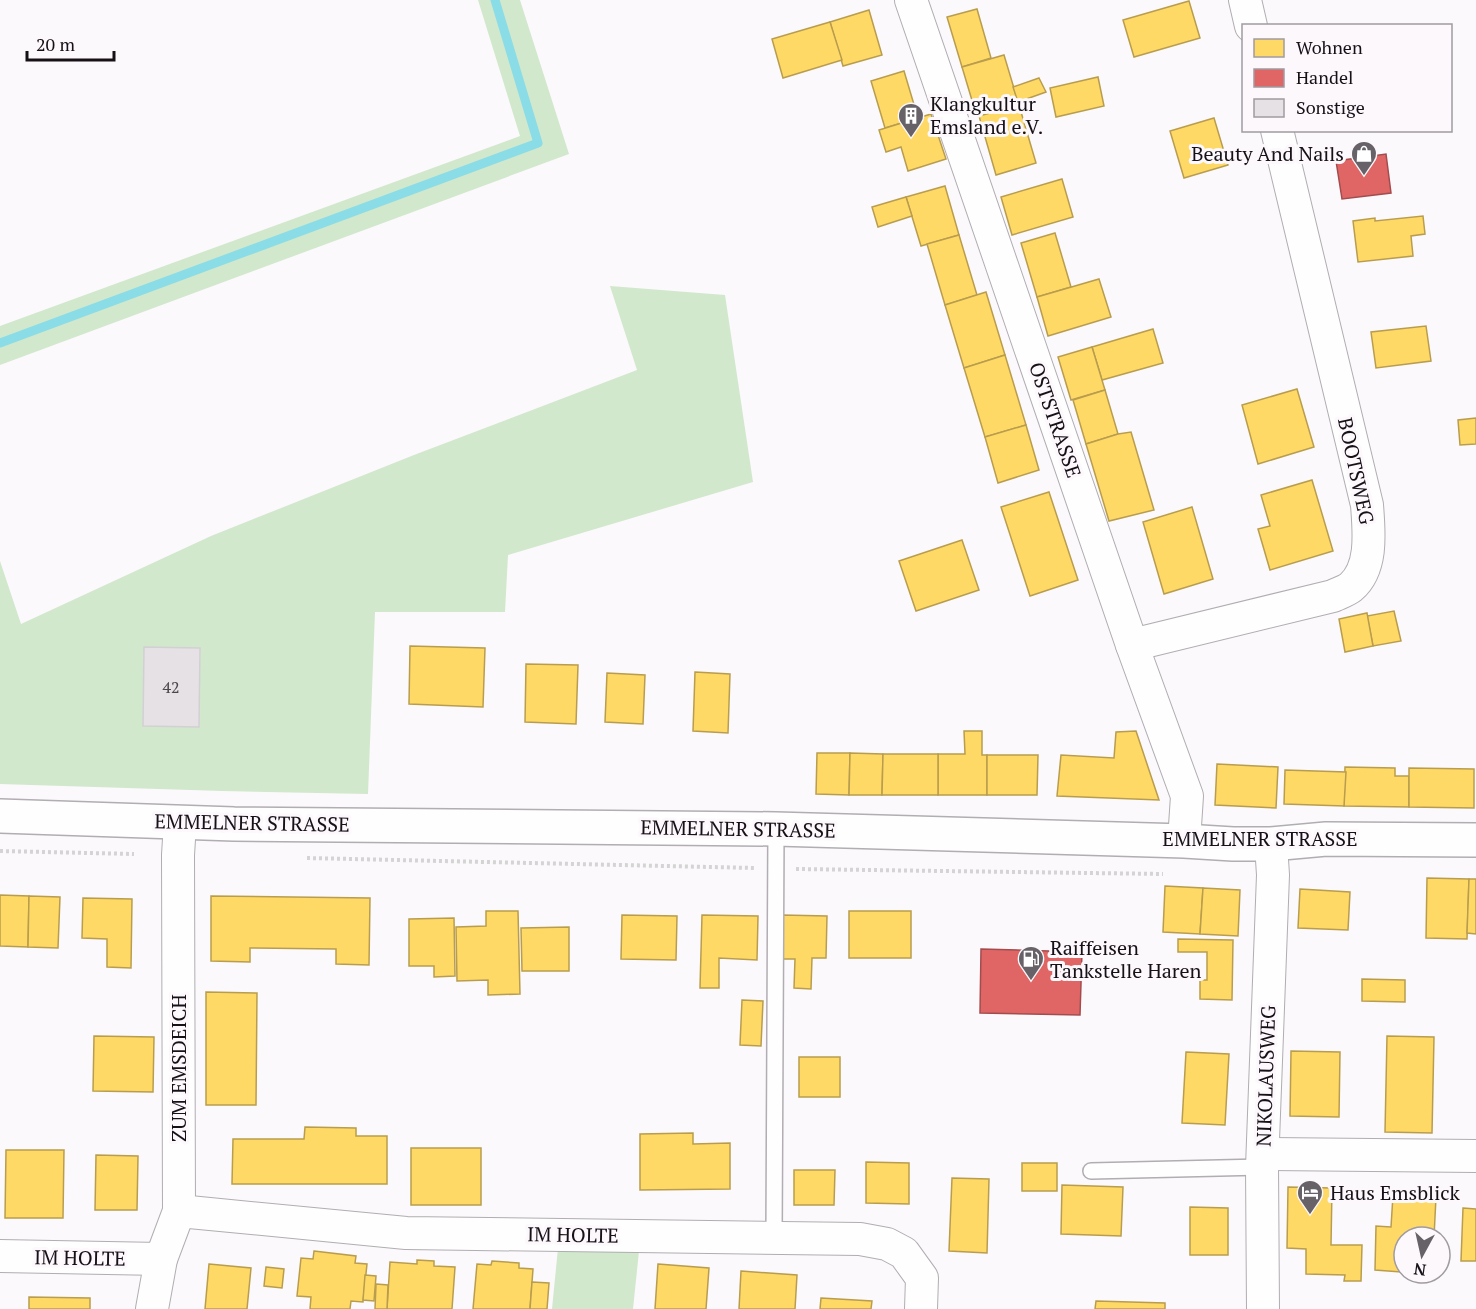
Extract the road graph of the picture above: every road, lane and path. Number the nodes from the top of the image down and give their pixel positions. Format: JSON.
{"nodes":[{"id":1,"x":911,"y":0,"type":"edge"},
{"id":2,"x":1245,"y":0,"type":"edge"},
{"id":3,"x":1251,"y":24,"type":"edge"},
{"id":4,"x":1277,"y":132,"type":"edge"},
{"id":5,"x":1132,"y":645,"type":"junction"},
{"id":6,"x":0,"y":816,"type":"edge"},
{"id":7,"x":180,"y":823,"type":"junction"},
{"id":8,"x":776,"y":829,"type":"junction"},
{"id":9,"x":1476,"y":840,"type":"edge"},
{"id":10,"x":1184,"y":841,"type":"junction"},
{"id":11,"x":1272,"y":844,"type":"junction"},
{"id":12,"x":0,"y":851,"type":"edge"},
{"id":13,"x":178,"y":855,"type":"junction"},
{"id":14,"x":302,"y":858,"type":"dead end"},
{"id":15,"x":776,"y":869,"type":"junction"},
{"id":16,"x":1172,"y":874,"type":"dead end"},
{"id":17,"x":1476,"y":1156,"type":"edge"},
{"id":18,"x":1262,"y":1161,"type":"junction"},
{"id":19,"x":1091,"y":1171,"type":"dead end"},
{"id":20,"x":179,"y":1211,"type":"junction"},
{"id":21,"x":774,"y":1238,"type":"junction"},
{"id":22,"x":0,"y":1256,"type":"edge"},
{"id":23,"x":161,"y":1259,"type":"junction"},
{"id":24,"x":152,"y":1309,"type":"edge"},
{"id":25,"x":921,"y":1309,"type":"edge"},
{"id":26,"x":1263,"y":1309,"type":"edge"}],
"edges":[{"from":1,"to":5,"type":"street","name":"OSTSTRASSE"},
{"from":2,"to":3,"type":"street"},
{"from":4,"to":5,"type":"street","name":"BOOTSWEG"},
{"from":5,"to":10,"type":"street","name":"OSTSTRASSE"},
{"from":6,"to":7,"type":"street","name":"EMMELNER STRASSE"},
{"from":7,"to":8,"type":"street","name":"EMMELNER STRASSE"},
{"from":7,"to":13,"type":"street","name":"ZUM EMSDEICH"},
{"from":8,"to":10,"type":"street","name":"EMMELNER STRASSE"},
{"from":8,"to":15,"type":"lane"},
{"from":9,"to":11,"type":"street","name":"EMMELNER STRASSE"},
{"from":10,"to":11,"type":"street","name":"EMMELNER STRASSE"},
{"from":11,"to":18,"type":"street","name":"NIKOLAUSWEG"},
{"from":12,"to":13,"type":"path"},
{"from":13,"to":20,"type":"street","name":"ZUM EMSDEICH"},
{"from":14,"to":15,"type":"path"},
{"from":15,"to":16,"type":"path"},
{"from":15,"to":21,"type":"lane"},
{"from":17,"to":18,"type":"street"},
{"from":18,"to":19,"type":"lane"},
{"from":18,"to":26,"type":"street","name":"NIKOLAUSWEG"},
{"from":20,"to":21,"type":"street","name":"IM HOLTE"},
{"from":20,"to":23,"type":"street","name":"ZUM EMSDEICH"},
{"from":21,"to":25,"type":"street","name":"IM HOLTE"},
{"from":22,"to":23,"type":"street","name":"IM HOLTE"},
{"from":23,"to":24,"type":"street","name":"ZUM EMSDEICH"}]}
